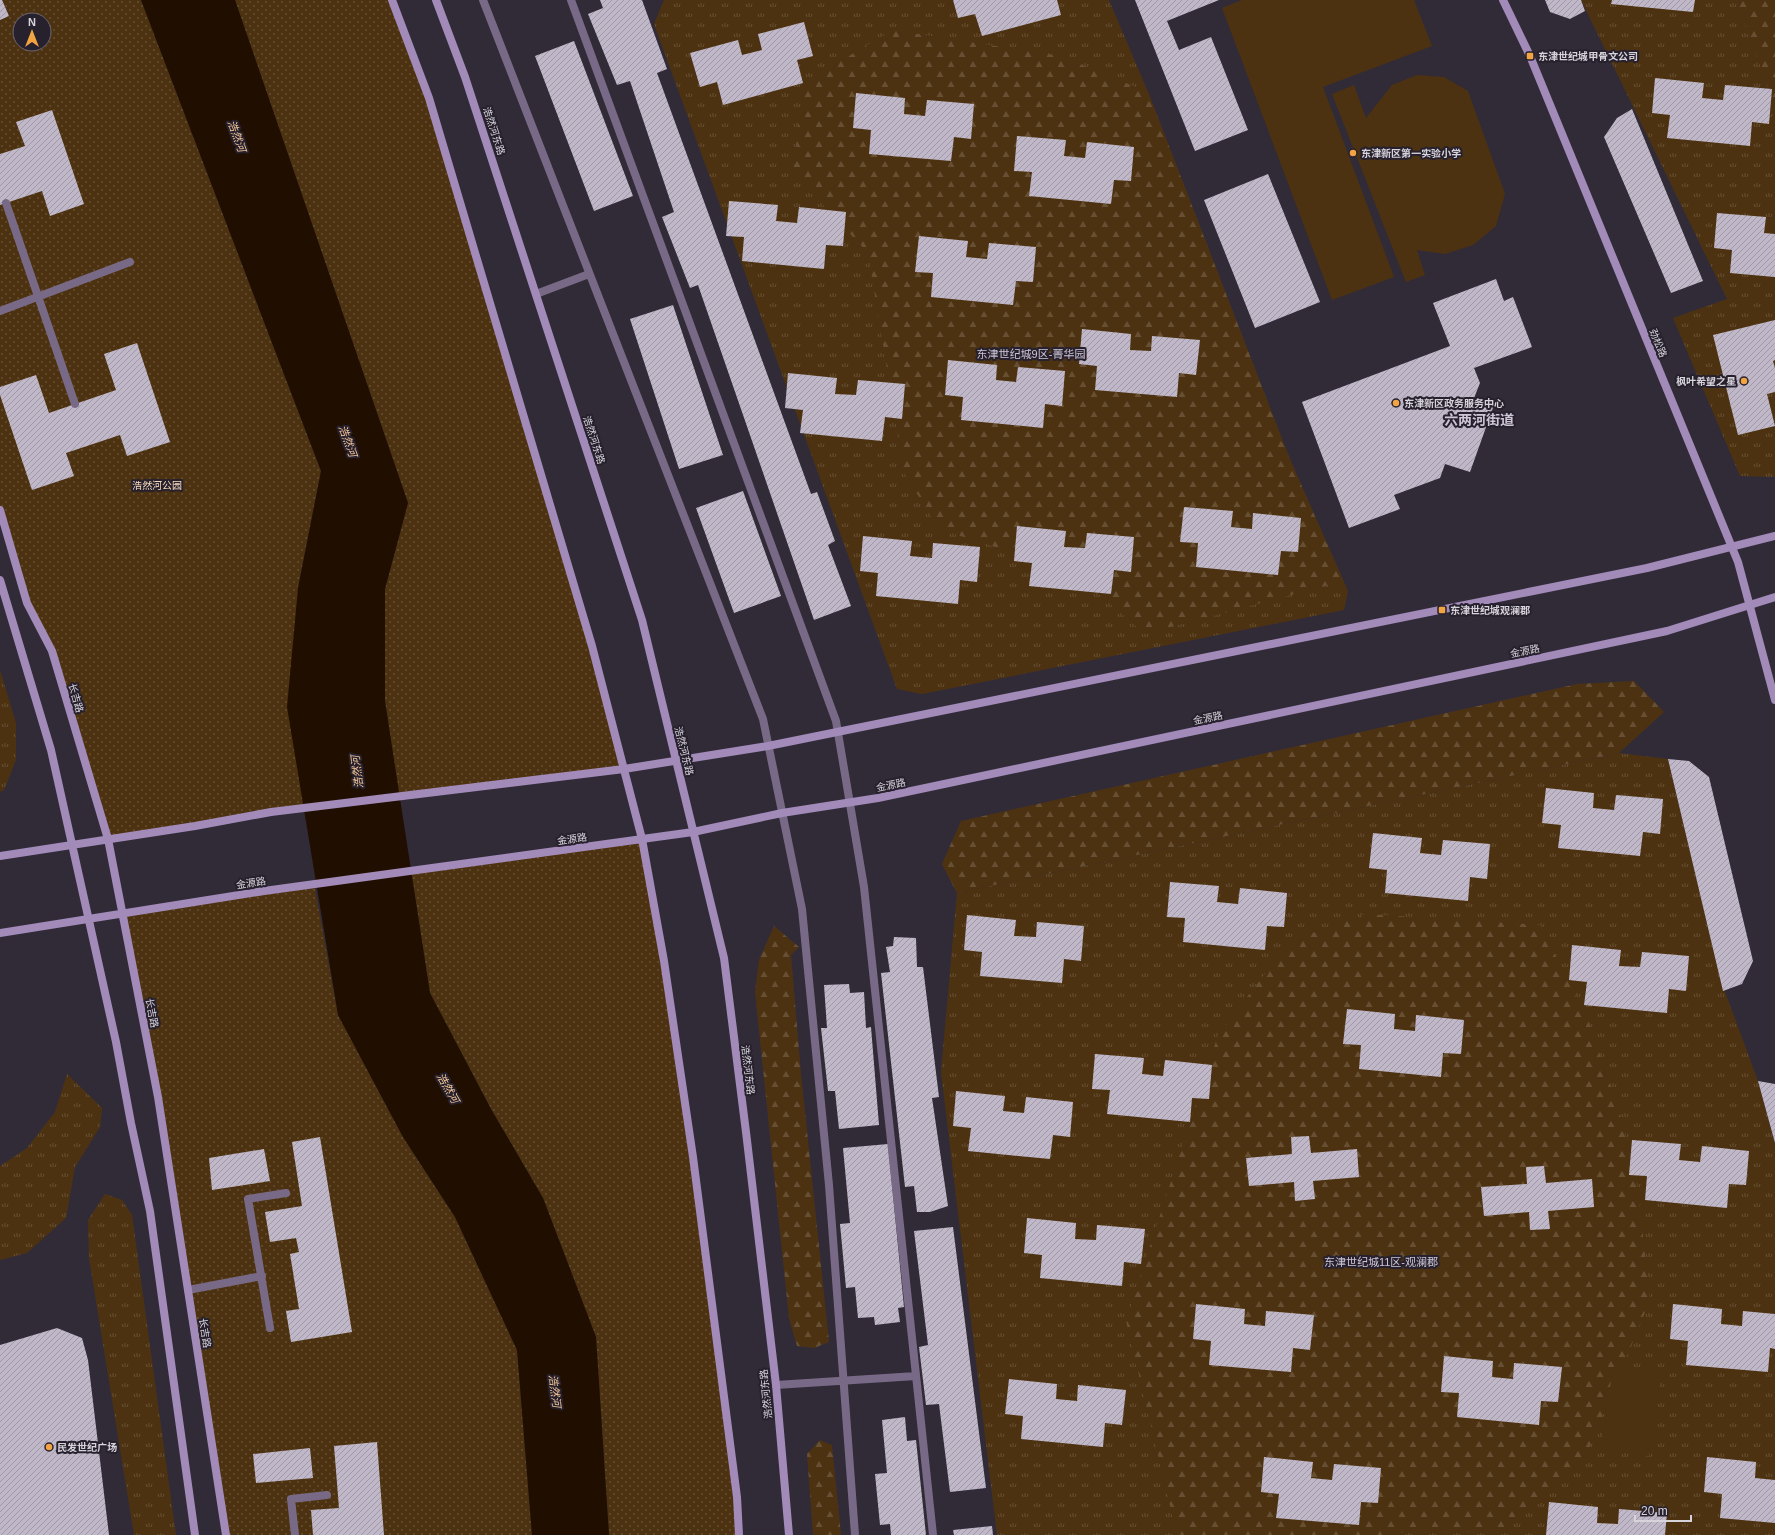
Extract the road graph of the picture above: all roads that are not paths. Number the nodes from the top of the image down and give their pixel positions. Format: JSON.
{"nodes":[{"id":1,"x":392,"y":0,"type":"edge"},
{"id":2,"x":436,"y":0,"type":"edge"},
{"id":3,"x":483,"y":0,"type":"edge"},
{"id":4,"x":571,"y":0,"type":"edge"},
{"id":5,"x":1503,"y":0,"type":"edge"},
{"id":6,"x":6,"y":203,"type":"dead end"},
{"id":7,"x":130,"y":262,"type":"dead end"},
{"id":8,"x":590,"y":274,"type":"junction"},
{"id":9,"x":536,"y":294,"type":"junction"},
{"id":10,"x":39,"y":297,"type":"junction"},
{"id":11,"x":0,"y":311,"type":"edge"},
{"id":12,"x":76,"y":404,"type":"dead end"},
{"id":13,"x":0,"y":510,"type":"edge"},
{"id":14,"x":1775,"y":536,"type":"edge"},
{"id":15,"x":1732,"y":547,"type":"junction"},
{"id":16,"x":0,"y":580,"type":"edge"},
{"id":17,"x":1775,"y":597,"type":"edge"},
{"id":18,"x":1750,"y":605,"type":"junction"},
{"id":19,"x":1775,"y":700,"type":"edge"},
{"id":20,"x":838,"y":733,"type":"junction"},
{"id":21,"x":768,"y":746,"type":"junction"},
{"id":22,"x":676,"y":760,"type":"junction"},
{"id":23,"x":624,"y":768,"type":"junction"},
{"id":24,"x":850,"y":803,"type":"junction"},
{"id":25,"x":782,"y":813,"type":"junction"},
{"id":26,"x":693,"y":832,"type":"junction"},
{"id":27,"x":108,"y":839,"type":"junction"},
{"id":28,"x":642,"y":839,"type":"junction"},
{"id":29,"x":72,"y":845,"type":"junction"},
{"id":30,"x":0,"y":856,"type":"edge"},
{"id":31,"x":122,"y":914,"type":"junction"},
{"id":32,"x":88,"y":919,"type":"junction"},
{"id":33,"x":0,"y":934,"type":"edge"},
{"id":34,"x":286,"y":1193,"type":"dead end"},
{"id":35,"x":262,"y":1276,"type":"junction"},
{"id":36,"x":188,"y":1290,"type":"junction"},
{"id":37,"x":270,"y":1328,"type":"dead end"},
{"id":38,"x":916,"y":1376,"type":"junction"},
{"id":39,"x":844,"y":1381,"type":"junction"},
{"id":40,"x":776,"y":1385,"type":"junction"},
{"id":41,"x":327,"y":1495,"type":"dead end"},
{"id":42,"x":195,"y":1535,"type":"edge"},
{"id":43,"x":226,"y":1535,"type":"edge"},
{"id":44,"x":295,"y":1535,"type":"edge"},
{"id":45,"x":739,"y":1535,"type":"edge"},
{"id":46,"x":788,"y":1535,"type":"edge"},
{"id":47,"x":855,"y":1535,"type":"edge"},
{"id":48,"x":933,"y":1535,"type":"edge"}],
"edges":[{"from":1,"to":23,"type":"main road"},
{"from":2,"to":9,"type":"main road","name":"浩然河东路"},
{"from":3,"to":8,"type":"street"},
{"from":4,"to":20,"type":"street"},
{"from":5,"to":15,"type":"main road","name":"劲松路"},
{"from":6,"to":10,"type":"street"},
{"from":7,"to":10,"type":"street"},
{"from":8,"to":9,"type":"street"},
{"from":8,"to":21,"type":"street"},
{"from":9,"to":22,"type":"main road","name":"浩然河东路"},
{"from":10,"to":11,"type":"street"},
{"from":10,"to":12,"type":"street"},
{"from":13,"to":27,"type":"main road","name":"长吉路"},
{"from":14,"to":15,"type":"main road"},
{"from":15,"to":18,"type":"main road","name":"劲松路"},
{"from":15,"to":20,"type":"main road"},
{"from":16,"to":29,"type":"main road"},
{"from":17,"to":18,"type":"main road","name":"金源路"},
{"from":18,"to":19,"type":"main road","name":"劲松路"},
{"from":18,"to":24,"type":"main road","name":"金源路"},
{"from":20,"to":21,"type":"main road"},
{"from":20,"to":24,"type":"street"},
{"from":21,"to":22,"type":"main road"},
{"from":21,"to":25,"type":"street"},
{"from":22,"to":23,"type":"main road"},
{"from":22,"to":26,"type":"main road","name":"浩然河东路"},
{"from":23,"to":27,"type":"main road"},
{"from":23,"to":28,"type":"main road"},
{"from":24,"to":25,"type":"main road","name":"金源路"},
{"from":24,"to":38,"type":"street"},
{"from":25,"to":26,"type":"main road","name":"金源路"},
{"from":25,"to":39,"type":"street"},
{"from":26,"to":28,"type":"main road","name":"金源路"},
{"from":26,"to":40,"type":"main road","name":"浩然河东路"},
{"from":27,"to":29,"type":"main road"},
{"from":27,"to":31,"type":"main road","name":"长吉路"},
{"from":28,"to":31,"type":"main road","name":"金源路"},
{"from":28,"to":45,"type":"main road"},
{"from":29,"to":30,"type":"main road"},
{"from":29,"to":32,"type":"main road"},
{"from":31,"to":32,"type":"main road","name":"金源路"},
{"from":31,"to":36,"type":"main road","name":"长吉路"},
{"from":32,"to":33,"type":"main road","name":"金源路"},
{"from":32,"to":42,"type":"main road"},
{"from":34,"to":35,"type":"street"},
{"from":35,"to":36,"type":"street"},
{"from":35,"to":37,"type":"street"},
{"from":36,"to":43,"type":"main road","name":"长吉路"},
{"from":38,"to":39,"type":"street"},
{"from":38,"to":48,"type":"street"},
{"from":39,"to":40,"type":"street"},
{"from":39,"to":47,"type":"street"},
{"from":40,"to":46,"type":"main road","name":"浩然河东路"},
{"from":41,"to":44,"type":"street"}]}
